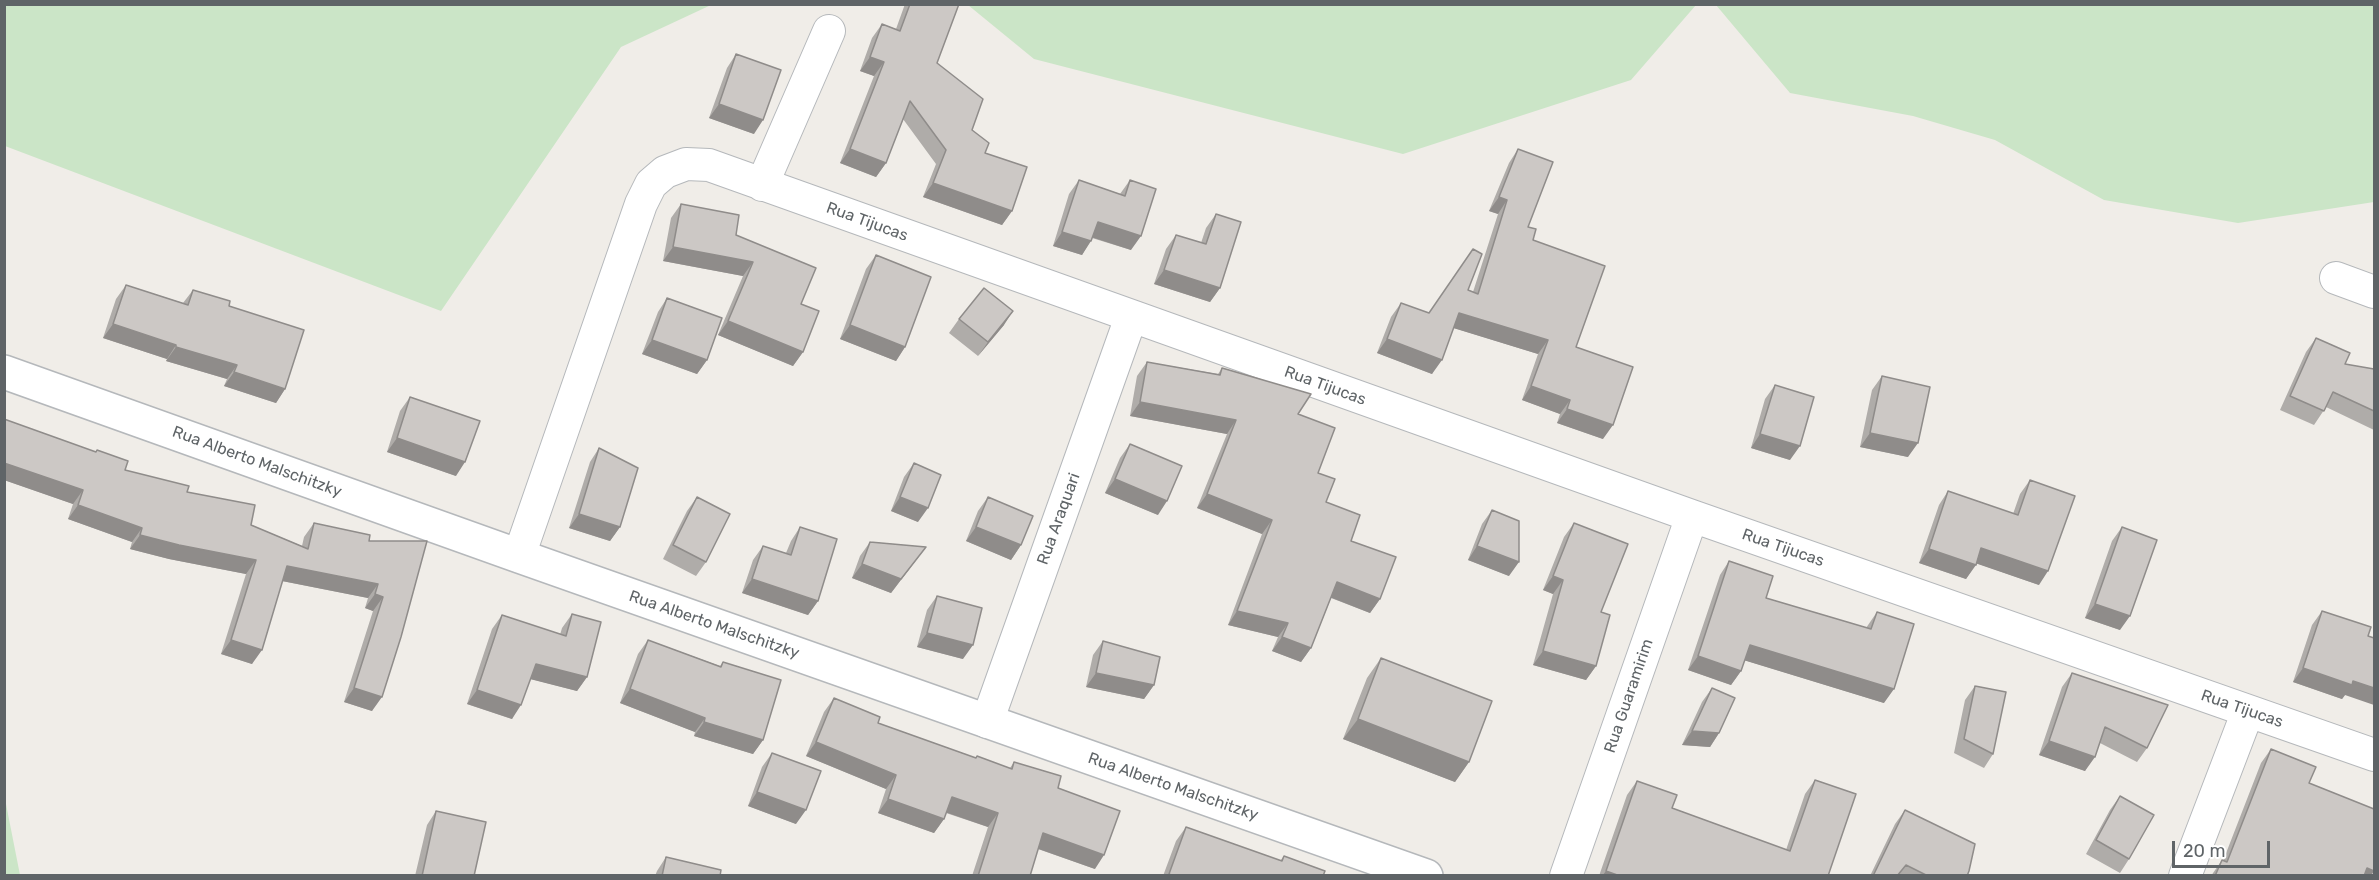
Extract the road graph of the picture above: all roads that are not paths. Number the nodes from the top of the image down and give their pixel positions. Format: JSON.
{"nodes":[{"id":1,"x":829,"y":31,"type":"dead end"},
{"id":2,"x":762,"y":185,"type":"junction"},
{"id":3,"x":2336,"y":278,"type":"dead end"},
{"id":4,"x":2374,"y":292,"type":"edge"},
{"id":5,"x":1131,"y":316,"type":"junction"},
{"id":6,"x":4,"y":372,"type":"edge"},
{"id":7,"x":1692,"y":516,"type":"junction"},
{"id":8,"x":519,"y":556,"type":"junction"},
{"id":9,"x":2248,"y":711,"type":"junction"},
{"id":10,"x":987,"y":722,"type":"junction"},
{"id":11,"x":2374,"y":755,"type":"edge"},
{"id":12,"x":1425,"y":876,"type":"edge"},
{"id":13,"x":1566,"y":876,"type":"edge"},
{"id":14,"x":2185,"y":876,"type":"edge"}],
"edges":[{"from":1,"to":2,"type":"street"},
{"from":2,"to":5,"type":"street","name":"Rua Tijucas"},
{"from":2,"to":8,"type":"street","name":"Rua Tijucas"},
{"from":3,"to":4,"type":"street"},
{"from":5,"to":7,"type":"street","name":"Rua Tijucas"},
{"from":5,"to":10,"type":"street","name":"Rua Araquari"},
{"from":6,"to":8,"type":"street","name":"Rua Alberto Malschitzky"},
{"from":7,"to":9,"type":"street","name":"Rua Tijucas"},
{"from":7,"to":13,"type":"street","name":"Rua Guaramirim"},
{"from":8,"to":10,"type":"street","name":"Rua Alberto Malschitzky"},
{"from":9,"to":11,"type":"street","name":"Rua Tijucas"},
{"from":9,"to":14,"type":"street"},
{"from":10,"to":12,"type":"street","name":"Rua Alberto Malschitzky"}]}
